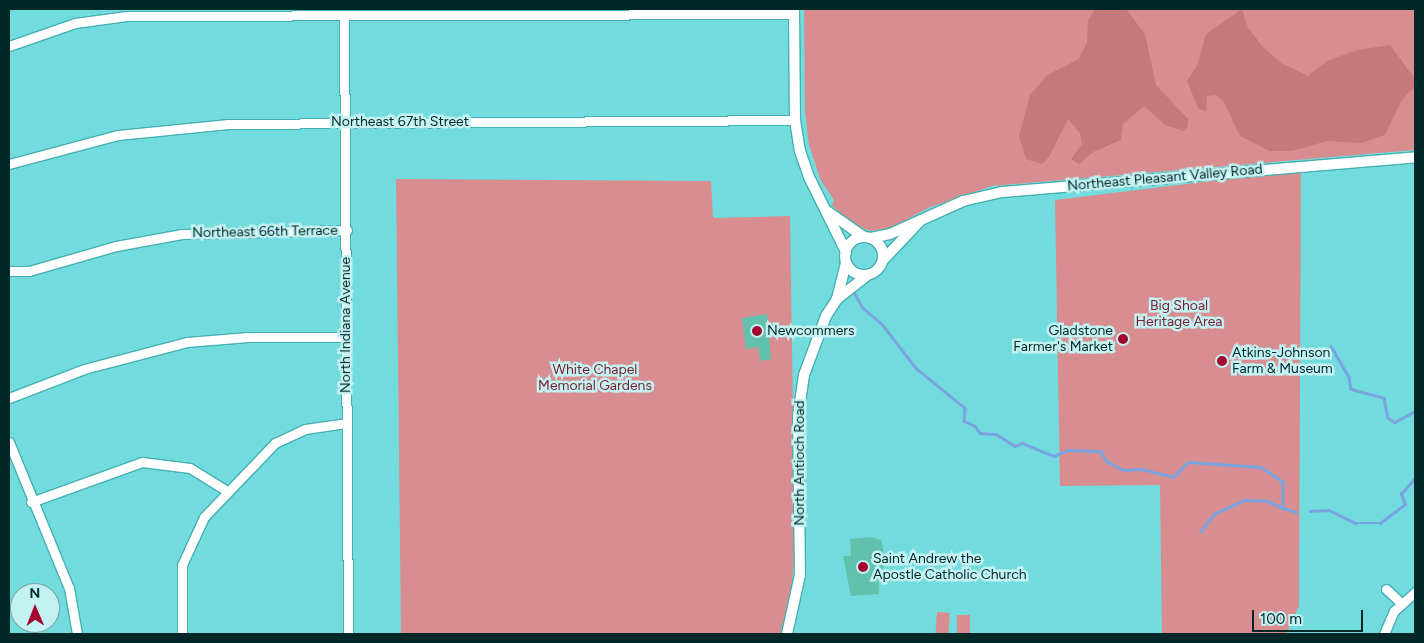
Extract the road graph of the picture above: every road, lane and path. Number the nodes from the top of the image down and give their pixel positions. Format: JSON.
{"nodes":[{"id":1,"x":559,"y":11,"type":"edge"},
{"id":2,"x":741,"y":11,"type":"edge"},
{"id":3,"x":794,"y":11,"type":"edge"},
{"id":4,"x":167,"y":12,"type":"edge"},
{"id":5,"x":408,"y":12,"type":"edge"},
{"id":6,"x":344,"y":16,"type":"junction"},
{"id":7,"x":9,"y":46,"type":"edge"},
{"id":8,"x":796,"y":120,"type":"junction"},
{"id":9,"x":344,"y":122,"type":"junction"},
{"id":10,"x":1415,"y":157,"type":"edge"},
{"id":11,"x":9,"y":164,"type":"edge"},
{"id":12,"x":827,"y":211,"type":"junction"},
{"id":13,"x":920,"y":221,"type":"junction"},
{"id":14,"x":346,"y":230,"type":"junction"},
{"id":15,"x":868,"y":237,"type":"junction"},
{"id":16,"x":846,"y":252,"type":"junction"},
{"id":17,"x":884,"y":259,"type":"junction"},
{"id":18,"x":846,"y":264,"type":"junction"},
{"id":19,"x":9,"y":271,"type":"edge"},
{"id":20,"x":866,"y":276,"type":"junction"},
{"id":21,"x":837,"y":299,"type":"junction"},
{"id":22,"x":346,"y":337,"type":"junction"},
{"id":23,"x":9,"y":398,"type":"edge"},
{"id":24,"x":346,"y":422,"type":"junction"},
{"id":25,"x":9,"y":442,"type":"edge"},
{"id":26,"x":228,"y":492,"type":"junction"},
{"id":27,"x":31,"y":502,"type":"junction"},
{"id":28,"x":1386,"y":589,"type":"dead end"},
{"id":29,"x":1415,"y":592,"type":"edge"},
{"id":30,"x":1401,"y":603,"type":"junction"},
{"id":31,"x":77,"y":634,"type":"edge"},
{"id":32,"x":182,"y":634,"type":"edge"},
{"id":33,"x":348,"y":634,"type":"edge"},
{"id":34,"x":787,"y":634,"type":"edge"},
{"id":35,"x":1384,"y":634,"type":"edge"}],
"edges":[{"from":1,"to":2,"type":"street"},
{"from":1,"to":5,"type":"street"},
{"from":2,"to":3,"type":"street"},
{"from":3,"to":8,"type":"street"},
{"from":4,"to":6,"type":"street"},
{"from":4,"to":7,"type":"street"},
{"from":5,"to":6,"type":"street"},
{"from":6,"to":9,"type":"street","name":"North Indiana Avenue"},
{"from":8,"to":9,"type":"street","name":"Northeast 67th Street"},
{"from":8,"to":12,"type":"street"},
{"from":9,"to":11,"type":"street","name":"Northeast 67th Street"},
{"from":9,"to":14,"type":"street","name":"North Indiana Avenue"},
{"from":10,"to":13,"type":"street","name":"Northeast Pleasant Valley Road"},
{"from":12,"to":15,"type":"street"},
{"from":12,"to":16,"type":"street"},
{"from":13,"to":15,"type":"street","name":"Northeast Pleasant Valley Road"},
{"from":13,"to":17,"type":"street","name":"Northeast Pleasant Valley Road"},
{"from":14,"to":19,"type":"street","name":"Northeast 66th Terrace"},
{"from":14,"to":22,"type":"street","name":"North Indiana Avenue"},
{"from":15,"to":16,"type":"street"},
{"from":15,"to":17,"type":"street"},
{"from":16,"to":18,"type":"street"},
{"from":17,"to":20,"type":"street"},
{"from":18,"to":20,"type":"street"},
{"from":18,"to":21,"type":"street","name":"North Antioch Road"},
{"from":20,"to":21,"type":"street","name":"North Antioch Road"},
{"from":21,"to":34,"type":"street","name":"North Antioch Road"},
{"from":22,"to":23,"type":"street"},
{"from":22,"to":24,"type":"street","name":"North Indiana Avenue"},
{"from":24,"to":26,"type":"street"},
{"from":24,"to":33,"type":"street","name":"North Indiana Avenue"},
{"from":25,"to":27,"type":"street"},
{"from":26,"to":27,"type":"street"},
{"from":26,"to":32,"type":"street"},
{"from":27,"to":31,"type":"street"},
{"from":28,"to":30,"type":"street"},
{"from":29,"to":30,"type":"street"},
{"from":30,"to":35,"type":"street"}]}
